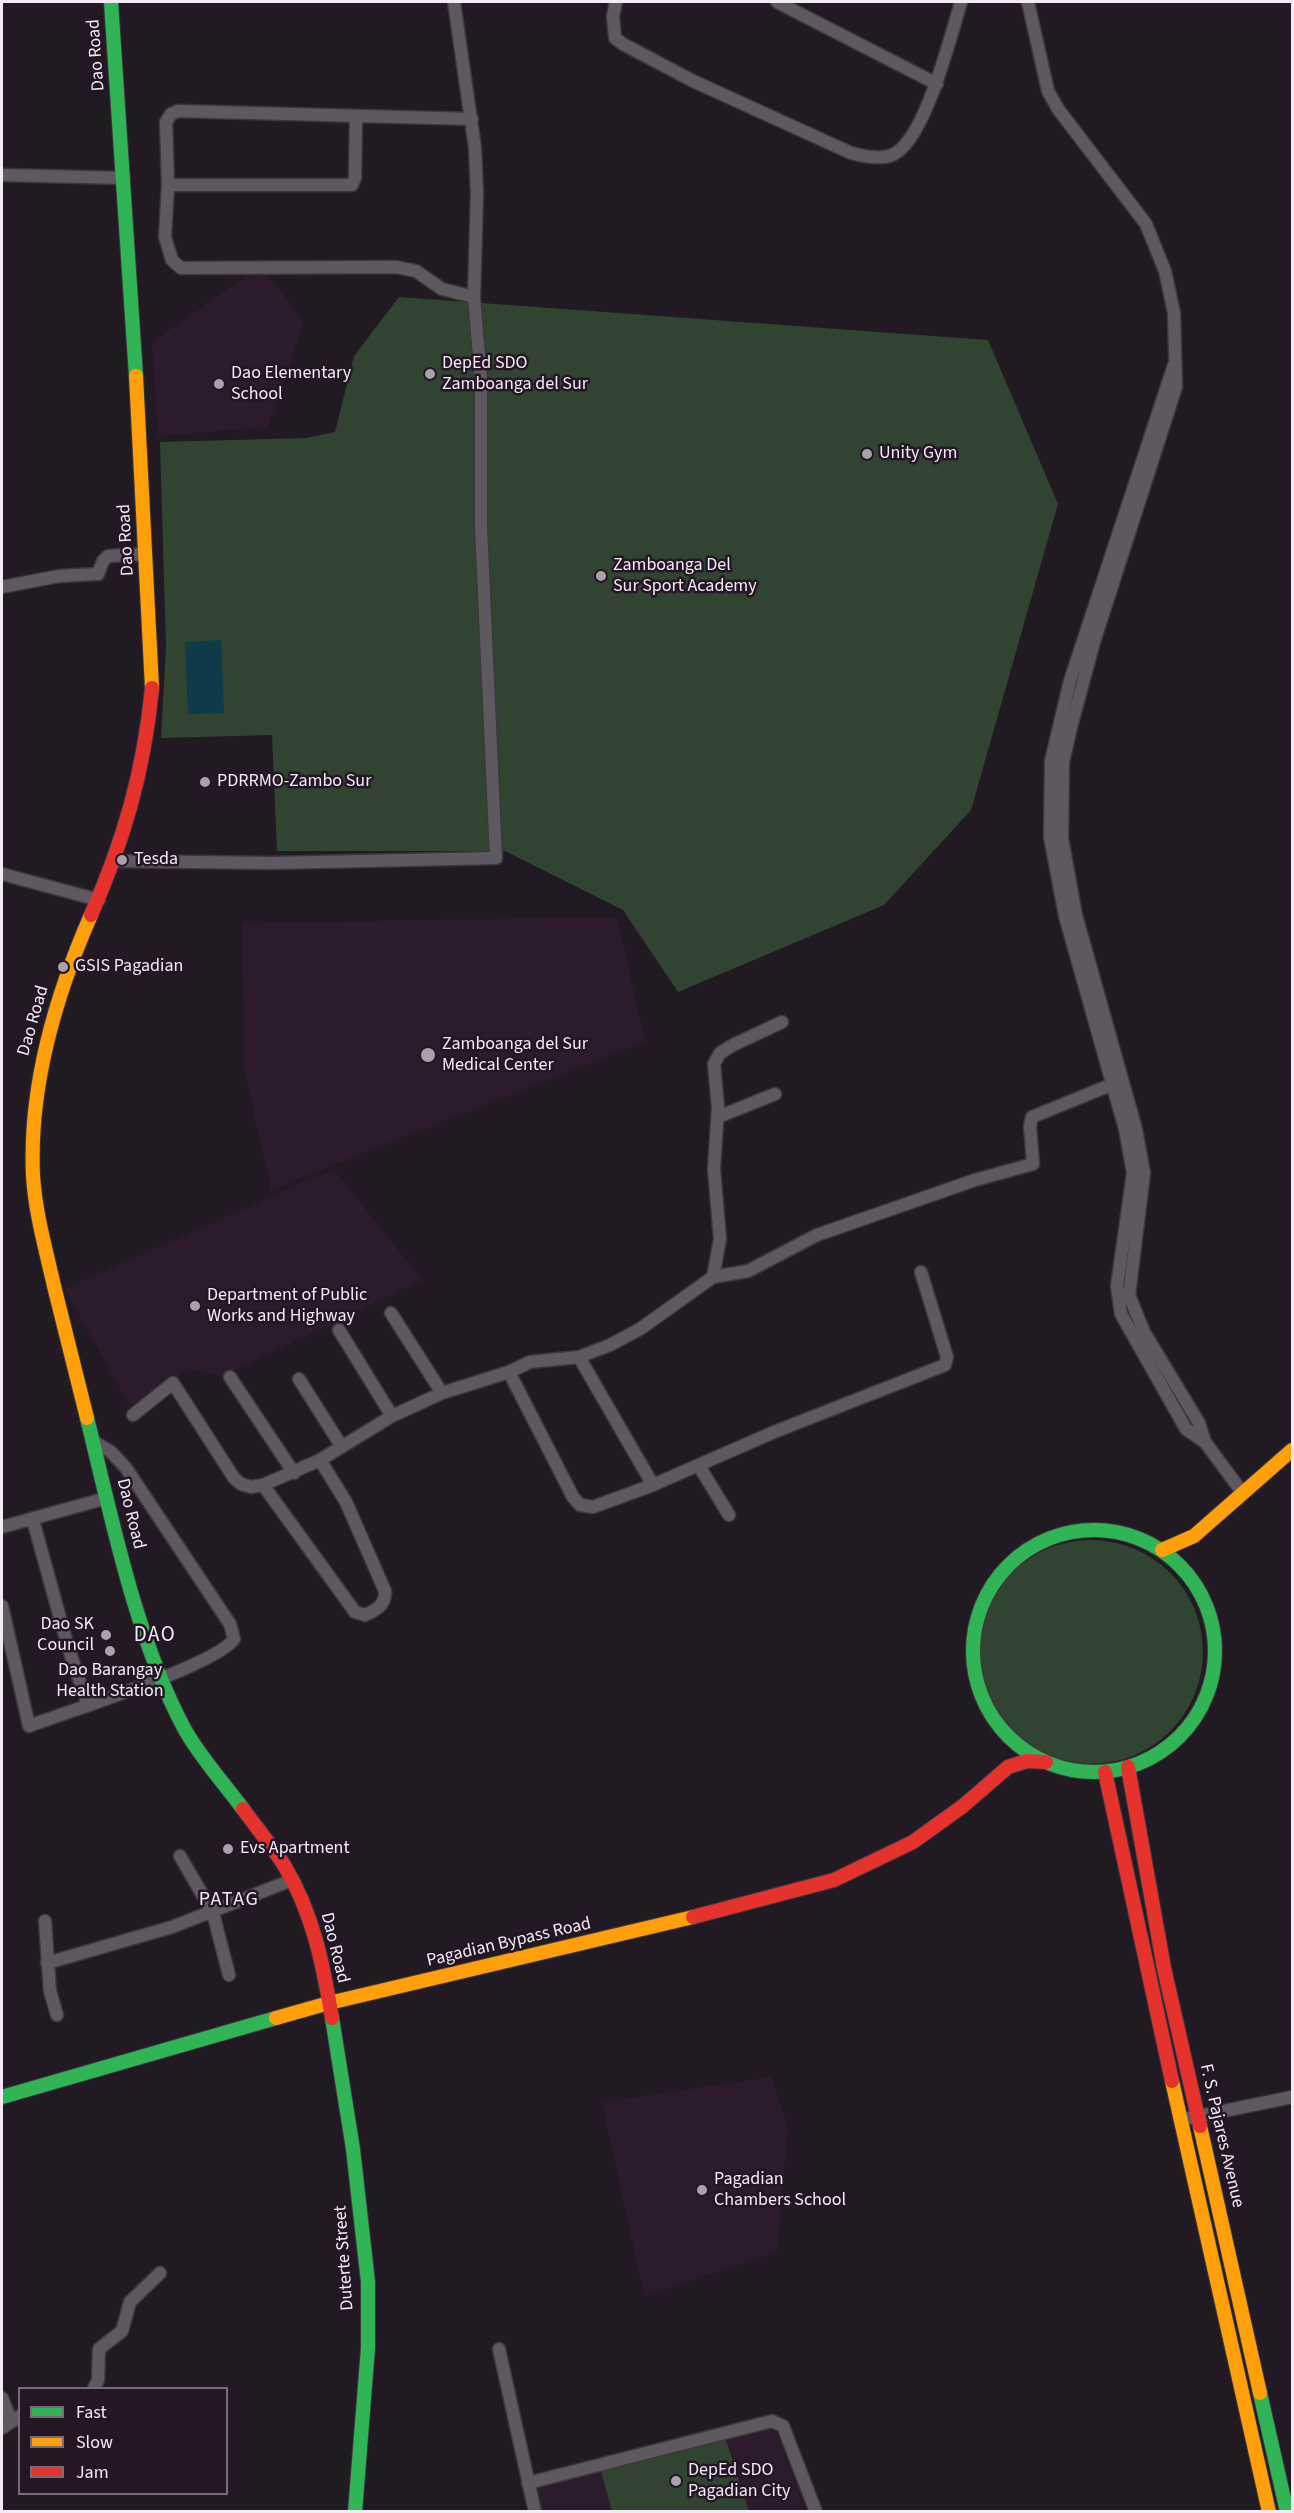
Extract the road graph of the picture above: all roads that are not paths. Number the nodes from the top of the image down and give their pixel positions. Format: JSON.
{"nodes":[{"id":1,"x":111,"y":2,"type":"edge"},
{"id":2,"x":454,"y":2,"type":"edge"},
{"id":3,"x":616,"y":2,"type":"edge"},
{"id":4,"x":777,"y":2,"type":"edge"},
{"id":5,"x":960,"y":2,"type":"edge"},
{"id":6,"x":1028,"y":2,"type":"edge"},
{"id":7,"x":937,"y":84,"type":"junction"},
{"id":8,"x":356,"y":116,"type":"junction"},
{"id":9,"x":472,"y":119,"type":"junction"},
{"id":10,"x":2,"y":176,"type":"edge"},
{"id":11,"x":124,"y":178,"type":"junction"},
{"id":12,"x":168,"y":185,"type":"junction"},
{"id":13,"x":474,"y":297,"type":"junction"},
{"id":14,"x":146,"y":554,"type":"junction"},
{"id":15,"x":2,"y":587,"type":"edge"},
{"id":16,"x":115,"y":861,"type":"junction"},
{"id":17,"x":2,"y":874,"type":"edge"},
{"id":18,"x":99,"y":900,"type":"junction"},
{"id":19,"x":782,"y":1022,"type":"dead end"},
{"id":20,"x":1117,"y":1082,"type":"junction"},
{"id":21,"x":775,"y":1094,"type":"dead end"},
{"id":22,"x":718,"y":1117,"type":"junction"},
{"id":23,"x":921,"y":1272,"type":"dead end"},
{"id":24,"x":713,"y":1277,"type":"junction"},
{"id":25,"x":391,"y":1313,"type":"dead end"},
{"id":26,"x":339,"y":1330,"type":"dead end"},
{"id":27,"x":579,"y":1357,"type":"junction"},
{"id":28,"x":509,"y":1372,"type":"junction"},
{"id":29,"x":230,"y":1377,"type":"dead end"},
{"id":30,"x":299,"y":1379,"type":"dead end"},
{"id":31,"x":442,"y":1393,"type":"junction"},
{"id":32,"x":133,"y":1415,"type":"dead end"},
{"id":33,"x":392,"y":1416,"type":"junction"},
{"id":34,"x":93,"y":1442,"type":"junction"},
{"id":35,"x":342,"y":1447,"type":"junction"},
{"id":36,"x":1293,"y":1450,"type":"edge"},
{"id":37,"x":320,"y":1460,"type":"junction"},
{"id":38,"x":699,"y":1466,"type":"junction"},
{"id":39,"x":294,"y":1473,"type":"junction"},
{"id":40,"x":263,"y":1485,"type":"junction"},
{"id":41,"x":653,"y":1485,"type":"junction"},
{"id":42,"x":1242,"y":1492,"type":"junction"},
{"id":43,"x":107,"y":1498,"type":"junction"},
{"id":44,"x":729,"y":1515,"type":"dead end"},
{"id":45,"x":33,"y":1520,"type":"junction"},
{"id":46,"x":2,"y":1527,"type":"edge"},
{"id":47,"x":1194,"y":1536,"type":"junction"},
{"id":48,"x":1162,"y":1550,"type":"junction"},
{"id":49,"x":1188,"y":1573,"type":"junction"},
{"id":50,"x":2,"y":1606,"type":"edge"},
{"id":51,"x":4,"y":1623,"type":"edge"},
{"id":52,"x":160,"y":1678,"type":"junction"},
{"id":53,"x":88,"y":1705,"type":"junction"},
{"id":54,"x":1006,"y":1734,"type":"junction"},
{"id":55,"x":1046,"y":1762,"type":"junction"},
{"id":56,"x":1128,"y":1767,"type":"junction"},
{"id":57,"x":1105,"y":1772,"type":"junction"},
{"id":58,"x":999,"y":1773,"type":"junction"},
{"id":59,"x":180,"y":1856,"type":"dead end"},
{"id":60,"x":292,"y":1880,"type":"junction"},
{"id":61,"x":213,"y":1913,"type":"junction"},
{"id":62,"x":45,"y":1921,"type":"dead end"},
{"id":63,"x":47,"y":1963,"type":"junction"},
{"id":64,"x":230,"y":1975,"type":"dead end"},
{"id":65,"x":329,"y":2003,"type":"junction"},
{"id":66,"x":57,"y":2015,"type":"dead end"},
{"id":67,"x":2,"y":2097,"type":"edge"},
{"id":68,"x":1293,"y":2097,"type":"edge"},
{"id":69,"x":1198,"y":2115,"type":"junction"},
{"id":70,"x":1180,"y":2120,"type":"junction"},
{"id":71,"x":1221,"y":2220,"type":"junction"},
{"id":72,"x":1204,"y":2224,"type":"junction"},
{"id":73,"x":160,"y":2273,"type":"dead end"},
{"id":74,"x":499,"y":2349,"type":"dead end"},
{"id":75,"x":95,"y":2387,"type":"edge"},
{"id":76,"x":2,"y":2398,"type":"edge"},
{"id":77,"x":11,"y":2422,"type":"edge"},
{"id":78,"x":528,"y":2483,"type":"junction"},
{"id":79,"x":355,"y":2511,"type":"edge"},
{"id":80,"x":535,"y":2511,"type":"edge"},
{"id":81,"x":816,"y":2511,"type":"edge"},
{"id":82,"x":1269,"y":2511,"type":"edge"},
{"id":83,"x":1287,"y":2511,"type":"edge"}],
"edges":[{"from":1,"to":11,"type":"main road","name":"Dao Road"},
{"from":2,"to":9,"type":"street"},
{"from":3,"to":7,"type":"street"},
{"from":4,"to":7,"type":"street"},
{"from":5,"to":7,"type":"street"},
{"from":6,"to":20,"type":"street"},
{"from":8,"to":9,"type":"street"},
{"from":8,"to":12,"type":"street"},
{"from":8,"to":12,"type":"street"},
{"from":9,"to":13,"type":"street"},
{"from":10,"to":11,"type":"street"},
{"from":11,"to":14,"type":"main road","name":"Dao Road"},
{"from":12,"to":13,"type":"street"},
{"from":13,"to":16,"type":"street"},
{"from":14,"to":15,"type":"street"},
{"from":14,"to":16,"type":"main road","name":"Dao Road"},
{"from":16,"to":18,"type":"main road","name":"Dao Road"},
{"from":17,"to":18,"type":"street"},
{"from":18,"to":34,"type":"main road","name":"Dao Road"},
{"from":19,"to":22,"type":"street"},
{"from":20,"to":24,"type":"street"},
{"from":20,"to":42,"type":"street"},
{"from":21,"to":22,"type":"street"},
{"from":22,"to":24,"type":"street"},
{"from":23,"to":38,"type":"street"},
{"from":24,"to":27,"type":"street"},
{"from":25,"to":31,"type":"street"},
{"from":26,"to":33,"type":"street"},
{"from":27,"to":28,"type":"street"},
{"from":27,"to":41,"type":"street"},
{"from":28,"to":31,"type":"street"},
{"from":28,"to":41,"type":"street"},
{"from":29,"to":39,"type":"street"},
{"from":30,"to":35,"type":"street"},
{"from":31,"to":33,"type":"street"},
{"from":32,"to":40,"type":"street"},
{"from":33,"to":35,"type":"street"},
{"from":34,"to":43,"type":"main road","name":"Dao Road"},
{"from":34,"to":52,"type":"street"},
{"from":35,"to":37,"type":"street"},
{"from":36,"to":42,"type":"main road"},
{"from":37,"to":39,"type":"street"},
{"from":37,"to":40,"type":"street"},
{"from":38,"to":41,"type":"street"},
{"from":38,"to":44,"type":"street"},
{"from":39,"to":40,"type":"street"},
{"from":42,"to":47,"type":"main road"},
{"from":43,"to":45,"type":"street"},
{"from":43,"to":52,"type":"main road","name":"Dao Road"},
{"from":45,"to":46,"type":"street"},
{"from":45,"to":53,"type":"street"},
{"from":47,"to":48,"type":"main road"},
{"from":47,"to":49,"type":"main road"},
{"from":48,"to":49,"type":"main road"},
{"from":48,"to":54,"type":"main road"},
{"from":49,"to":56,"type":"main road"},
{"from":50,"to":51,"type":"street"},
{"from":51,"to":53,"type":"street"},
{"from":52,"to":53,"type":"street"},
{"from":52,"to":60,"type":"main road","name":"Dao Road"},
{"from":54,"to":55,"type":"main road"},
{"from":54,"to":58,"type":"main road"},
{"from":55,"to":57,"type":"main road"},
{"from":55,"to":58,"type":"main road","name":"Pagadian Bypass Road"},
{"from":56,"to":57,"type":"main road"},
{"from":56,"to":69,"type":"main road","name":"F. S. Pajares Avenue"},
{"from":57,"to":70,"type":"main road","name":"F. S. Pajares Avenue"},
{"from":58,"to":65,"type":"main road","name":"Pagadian Bypass Road"},
{"from":59,"to":61,"type":"street"},
{"from":60,"to":61,"type":"street"},
{"from":60,"to":65,"type":"main road","name":"Dao Road"},
{"from":61,"to":63,"type":"street"},
{"from":61,"to":64,"type":"street"},
{"from":62,"to":63,"type":"street"},
{"from":63,"to":66,"type":"street"},
{"from":65,"to":67,"type":"main road","name":"Pagadian Bypass Road"},
{"from":65,"to":79,"type":"main road","name":"Duterte Street"},
{"from":68,"to":69,"type":"street"},
{"from":69,"to":70,"type":"street"},
{"from":69,"to":71,"type":"main road","name":"F. S. Pajares Avenue"},
{"from":70,"to":72,"type":"main road","name":"F. S. Pajares Avenue"},
{"from":71,"to":72,"type":"main road"},
{"from":71,"to":83,"type":"main road","name":"F. S. Pajares Avenue"},
{"from":72,"to":82,"type":"main road","name":"F. S. Pajares Avenue"},
{"from":73,"to":75,"type":"street"},
{"from":74,"to":78,"type":"street"},
{"from":76,"to":77,"type":"street"},
{"from":78,"to":80,"type":"street"},
{"from":78,"to":81,"type":"street"}]}
